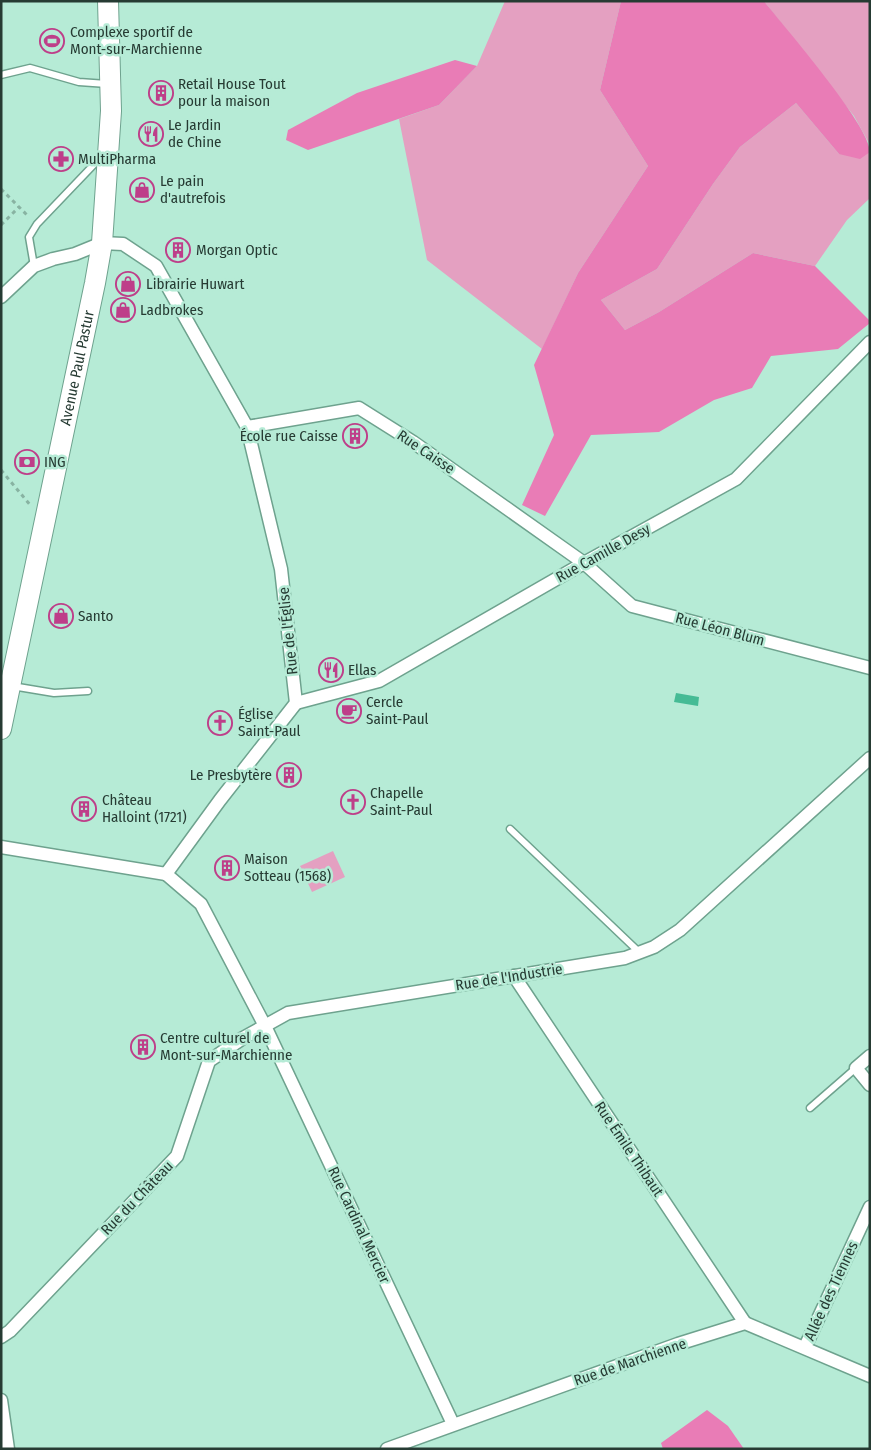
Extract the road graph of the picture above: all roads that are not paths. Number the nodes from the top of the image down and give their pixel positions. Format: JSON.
{"nodes":[{"id":1,"x":108,"y":1,"type":"edge"},
{"id":2,"x":1,"y":75,"type":"edge"},
{"id":3,"x":110,"y":84,"type":"junction"},
{"id":4,"x":108,"y":150,"type":"junction"},
{"id":5,"x":102,"y":243,"type":"junction"},
{"id":6,"x":34,"y":266,"type":"junction"},
{"id":7,"x":1,"y":297,"type":"edge"},
{"id":8,"x":870,"y":342,"type":"edge"},
{"id":9,"x":248,"y":427,"type":"junction"},
{"id":10,"x":584,"y":564,"type":"junction"},
{"id":11,"x":870,"y":668,"type":"edge"},
{"id":12,"x":11,"y":686,"type":"junction"},
{"id":13,"x":88,"y":691,"type":"dead end"},
{"id":14,"x":296,"y":703,"type":"junction"},
{"id":15,"x":1,"y":729,"type":"edge"},
{"id":16,"x":870,"y":758,"type":"edge"},
{"id":17,"x":510,"y":829,"type":"dead end"},
{"id":18,"x":1,"y":847,"type":"edge"},
{"id":19,"x":166,"y":874,"type":"junction"},
{"id":20,"x":640,"y":953,"type":"junction"},
{"id":21,"x":514,"y":976,"type":"junction"},
{"id":22,"x":264,"y":1026,"type":"junction"},
{"id":23,"x":870,"y":1056,"type":"edge"},
{"id":24,"x":856,"y":1068,"type":"junction"},
{"id":25,"x":870,"y":1085,"type":"edge"},
{"id":26,"x":810,"y":1108,"type":"dead end"},
{"id":27,"x":870,"y":1207,"type":"edge"},
{"id":28,"x":745,"y":1323,"type":"junction"},
{"id":29,"x":1,"y":1337,"type":"edge"},
{"id":30,"x":805,"y":1347,"type":"junction"},
{"id":31,"x":870,"y":1376,"type":"edge"},
{"id":32,"x":1,"y":1400,"type":"edge"},
{"id":33,"x":453,"y":1424,"type":"junction"},
{"id":34,"x":8,"y":1449,"type":"edge"},
{"id":35,"x":387,"y":1449,"type":"edge"}],
"edges":[{"from":1,"to":3,"type":"main road","name":"Avenue Paul Pastur"},
{"from":2,"to":3,"type":"lane"},
{"from":3,"to":4,"type":"main road","name":"Avenue Paul Pastur"},
{"from":4,"to":5,"type":"main road","name":"Avenue Paul Pastur"},
{"from":4,"to":6,"type":"lane"},
{"from":5,"to":6,"type":"street"},
{"from":5,"to":9,"type":"street","name":"Rue de l'Église"},
{"from":5,"to":12,"type":"main road","name":"Avenue Paul Pastur"},
{"from":6,"to":7,"type":"street"},
{"from":8,"to":10,"type":"street","name":"Rue Camille Desy"},
{"from":9,"to":10,"type":"street","name":"Rue Caisse"},
{"from":9,"to":14,"type":"street","name":"Rue de l'Église"},
{"from":10,"to":11,"type":"street","name":"Rue Léon Blum"},
{"from":10,"to":14,"type":"street","name":"Rue Camille Desy"},
{"from":12,"to":13,"type":"lane"},
{"from":12,"to":15,"type":"main road","name":"Avenue Paul Pastur"},
{"from":14,"to":19,"type":"street"},
{"from":16,"to":20,"type":"street","name":"Rue de l'Industrie"},
{"from":17,"to":20,"type":"lane"},
{"from":18,"to":19,"type":"street"},
{"from":19,"to":22,"type":"street"},
{"from":20,"to":21,"type":"street","name":"Rue de l'Industrie"},
{"from":21,"to":22,"type":"street","name":"Rue de l'Industrie"},
{"from":21,"to":28,"type":"street","name":"Rue Émile Thibaut"},
{"from":22,"to":29,"type":"street","name":"Rue du Château"},
{"from":22,"to":33,"type":"street","name":"Rue Cardinal Mercier"},
{"from":23,"to":24,"type":"street"},
{"from":24,"to":25,"type":"street"},
{"from":24,"to":26,"type":"lane"},
{"from":27,"to":30,"type":"street","name":"Allée des Tiennes"},
{"from":28,"to":30,"type":"street"},
{"from":28,"to":33,"type":"street","name":"Rue de Marchienne"},
{"from":30,"to":31,"type":"street"},
{"from":32,"to":34,"type":"street"},
{"from":33,"to":35,"type":"street","name":"Rue de Marchienne"}]}
